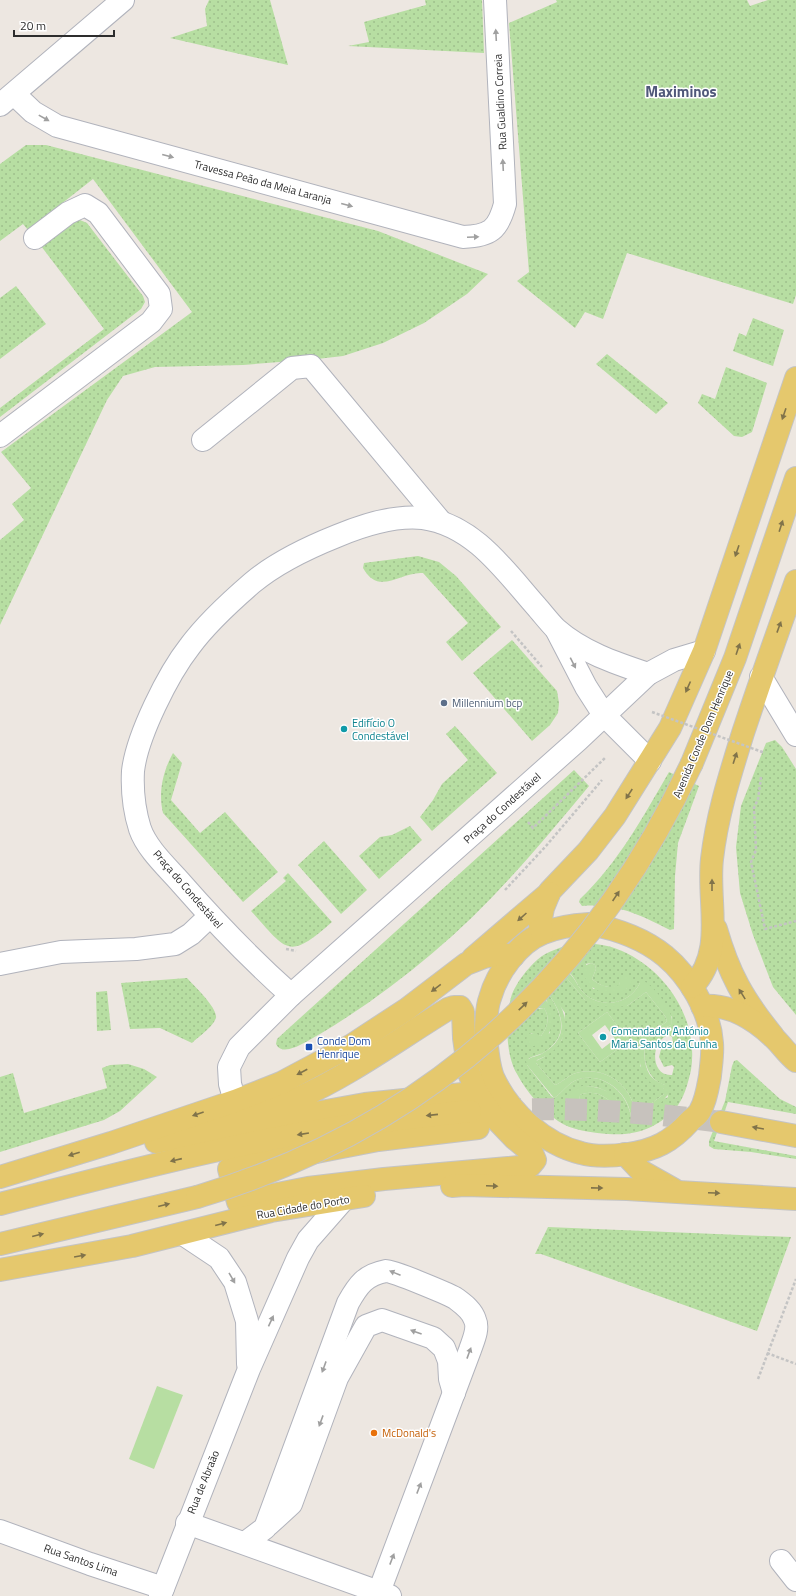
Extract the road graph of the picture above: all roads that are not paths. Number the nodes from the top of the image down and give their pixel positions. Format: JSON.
{"nodes":[{"id":1,"x":123,"y":0,"type":"edge"},
{"id":2,"x":495,"y":0,"type":"edge"},
{"id":3,"x":7,"y":100,"type":"edge"},
{"id":4,"x":505,"y":204,"type":"joint"},
{"id":5,"x":35,"y":238,"type":"dead end"},
{"id":6,"x":796,"y":378,"type":"edge"},
{"id":7,"x":0,"y":436,"type":"edge"},
{"id":8,"x":203,"y":440,"type":"dead end"},
{"id":9,"x":796,"y":478,"type":"edge"},
{"id":10,"x":441,"y":522,"type":"junction"},
{"id":11,"x":796,"y":581,"type":"edge"},
{"id":12,"x":555,"y":628,"type":"junction"},
{"id":13,"x":704,"y":651,"type":"junction"},
{"id":14,"x":648,"y":674,"type":"junction"},
{"id":15,"x":761,"y":677,"type":"junction"},
{"id":16,"x":604,"y":715,"type":"junction"},
{"id":17,"x":796,"y":735,"type":"edge"},
{"id":18,"x":650,"y":761,"type":"junction"},
{"id":19,"x":550,"y":891,"type":"junction"},
{"id":20,"x":210,"y":916,"type":"junction"},
{"id":21,"x":714,"y":924,"type":"junction"},
{"id":22,"x":542,"y":934,"type":"junction"},
{"id":23,"x":513,"y":956,"type":"junction"},
{"id":24,"x":0,"y":964,"type":"edge"},
{"id":25,"x":466,"y":964,"type":"junction"},
{"id":26,"x":692,"y":987,"type":"junction"},
{"id":27,"x":292,"y":995,"type":"junction"},
{"id":28,"x":702,"y":1006,"type":"junction"},
{"id":29,"x":773,"y":1036,"type":"junction"},
{"id":30,"x":796,"y":1061,"type":"edge"},
{"id":31,"x":235,"y":1101,"type":"junction"},
{"id":32,"x":470,"y":1111,"type":"junction"},
{"id":33,"x":721,"y":1122,"type":"tunnel mouth"},
{"id":34,"x":796,"y":1136,"type":"edge"},
{"id":35,"x":625,"y":1154,"type":"junction"},
{"id":36,"x":600,"y":1155,"type":"junction"},
{"id":37,"x":0,"y":1178,"type":"edge"},
{"id":38,"x":558,"y":1188,"type":"junction"},
{"id":39,"x":675,"y":1191,"type":"junction"},
{"id":40,"x":344,"y":1199,"type":"junction"},
{"id":41,"x":796,"y":1199,"type":"edge"},
{"id":42,"x":0,"y":1204,"type":"edge"},
{"id":43,"x":183,"y":1234,"type":"junction"},
{"id":44,"x":0,"y":1244,"type":"edge"},
{"id":45,"x":0,"y":1270,"type":"edge"},
{"id":46,"x":248,"y":1369,"type":"junction"},
{"id":47,"x":454,"y":1394,"type":"junction"},
{"id":48,"x":187,"y":1523,"type":"junction"},
{"id":49,"x":265,"y":1528,"type":"junction"},
{"id":50,"x":0,"y":1531,"type":"edge"},
{"id":51,"x":245,"y":1544,"type":"junction"},
{"id":52,"x":781,"y":1562,"type":"dead end"},
{"id":53,"x":796,"y":1580,"type":"edge"},
{"id":54,"x":161,"y":1592,"type":"edge"},
{"id":55,"x":384,"y":1594,"type":"edge"}],
"edges":[{"from":1,"to":3,"type":"street"},
{"from":4,"to":2,"type":"street","name":"Rua Gualdino Correia","one_way":true},
{"from":3,"to":4,"type":"street","name":"Travessa Peão da Meia Laranja","one_way":true},
{"from":5,"to":7,"type":"street"},
{"from":6,"to":13,"type":"main road","one_way":true},
{"from":8,"to":10,"type":"street"},
{"from":44,"to":9,"type":"main road","name":"Avenida Conde Dom Henrique","one_way":true,"bridge":true},
{"from":10,"to":12,"type":"street","name":"Praça do Condestável"},
{"from":10,"to":20,"type":"street","name":"Praça do Condestável"},
{"from":15,"to":11,"type":"main road","one_way":true},
{"from":12,"to":14,"type":"street","name":"Praça do Condestável"},
{"from":12,"to":16,"type":"street","name":"Praça do Condestável","one_way":true},
{"from":13,"to":14,"type":"street","name":"Praça do Condestável"},
{"from":13,"to":18,"type":"main road","one_way":true},
{"from":14,"to":16,"type":"street","name":"Praça do Condestável"},
{"from":15,"to":17,"type":"street"},
{"from":21,"to":15,"type":"main road","one_way":true},
{"from":16,"to":18,"type":"street","name":"Praça do Condestável"},
{"from":16,"to":27,"type":"street","name":"Praça do Condestável"},
{"from":18,"to":19,"type":"main road","one_way":true},
{"from":19,"to":22,"type":"main road"},
{"from":19,"to":25,"type":"main road","one_way":true},
{"from":20,"to":24,"type":"street"},
{"from":20,"to":27,"type":"street","name":"Praça do Condestável"},
{"from":21,"to":26,"type":"main road"},
{"from":29,"to":21,"type":"main road","one_way":true},
{"from":22,"to":23,"type":"main road"},
{"from":22,"to":26,"type":"main road"},
{"from":23,"to":25,"type":"main road"},
{"from":23,"to":36,"type":"main road"},
{"from":25,"to":31,"type":"main road","one_way":true},
{"from":26,"to":28,"type":"main road"},
{"from":27,"to":31,"type":"street","name":"Praça do Condestável"},
{"from":28,"to":29,"type":"main road"},
{"from":28,"to":35,"type":"main road"},
{"from":29,"to":30,"type":"main road"},
{"from":31,"to":37,"type":"main road","one_way":true},
{"from":32,"to":32,"type":"main road"},
{"from":32,"to":42,"type":"main road","one_way":true},
{"from":34,"to":33,"type":"main road","one_way":true},
{"from":35,"to":36,"type":"main road"},
{"from":35,"to":39,"type":"main road"},
{"from":36,"to":38,"type":"main road"},
{"from":38,"to":39,"type":"main road","name":"Rua Cidade do Porto","one_way":true},
{"from":40,"to":38,"type":"main road","name":"Rua Cidade do Porto","one_way":true},
{"from":39,"to":41,"type":"main road","name":"Rua Cidade do Porto","one_way":true},
{"from":43,"to":40,"type":"main road","name":"Rua Cidade do Porto","one_way":true},
{"from":46,"to":40,"type":"street","name":"Rua de Abraão","one_way":true},
{"from":45,"to":43,"type":"main road","name":"Rua Cidade do Porto","one_way":true},
{"from":43,"to":46,"type":"street","name":"Rua de Abraão","one_way":true},
{"from":46,"to":48,"type":"street","name":"Rua de Abraão"},
{"from":47,"to":49,"type":"street","one_way":true},
{"from":47,"to":49,"type":"street","one_way":true},
{"from":55,"to":47,"type":"street","one_way":true},
{"from":48,"to":51,"type":"street"},
{"from":48,"to":54,"type":"street","name":"Rua de Abraão"},
{"from":49,"to":51,"type":"street"},
{"from":50,"to":54,"type":"street","name":"Rua Santos Lima"},
{"from":51,"to":55,"type":"street"},
{"from":52,"to":53,"type":"street"}]}
